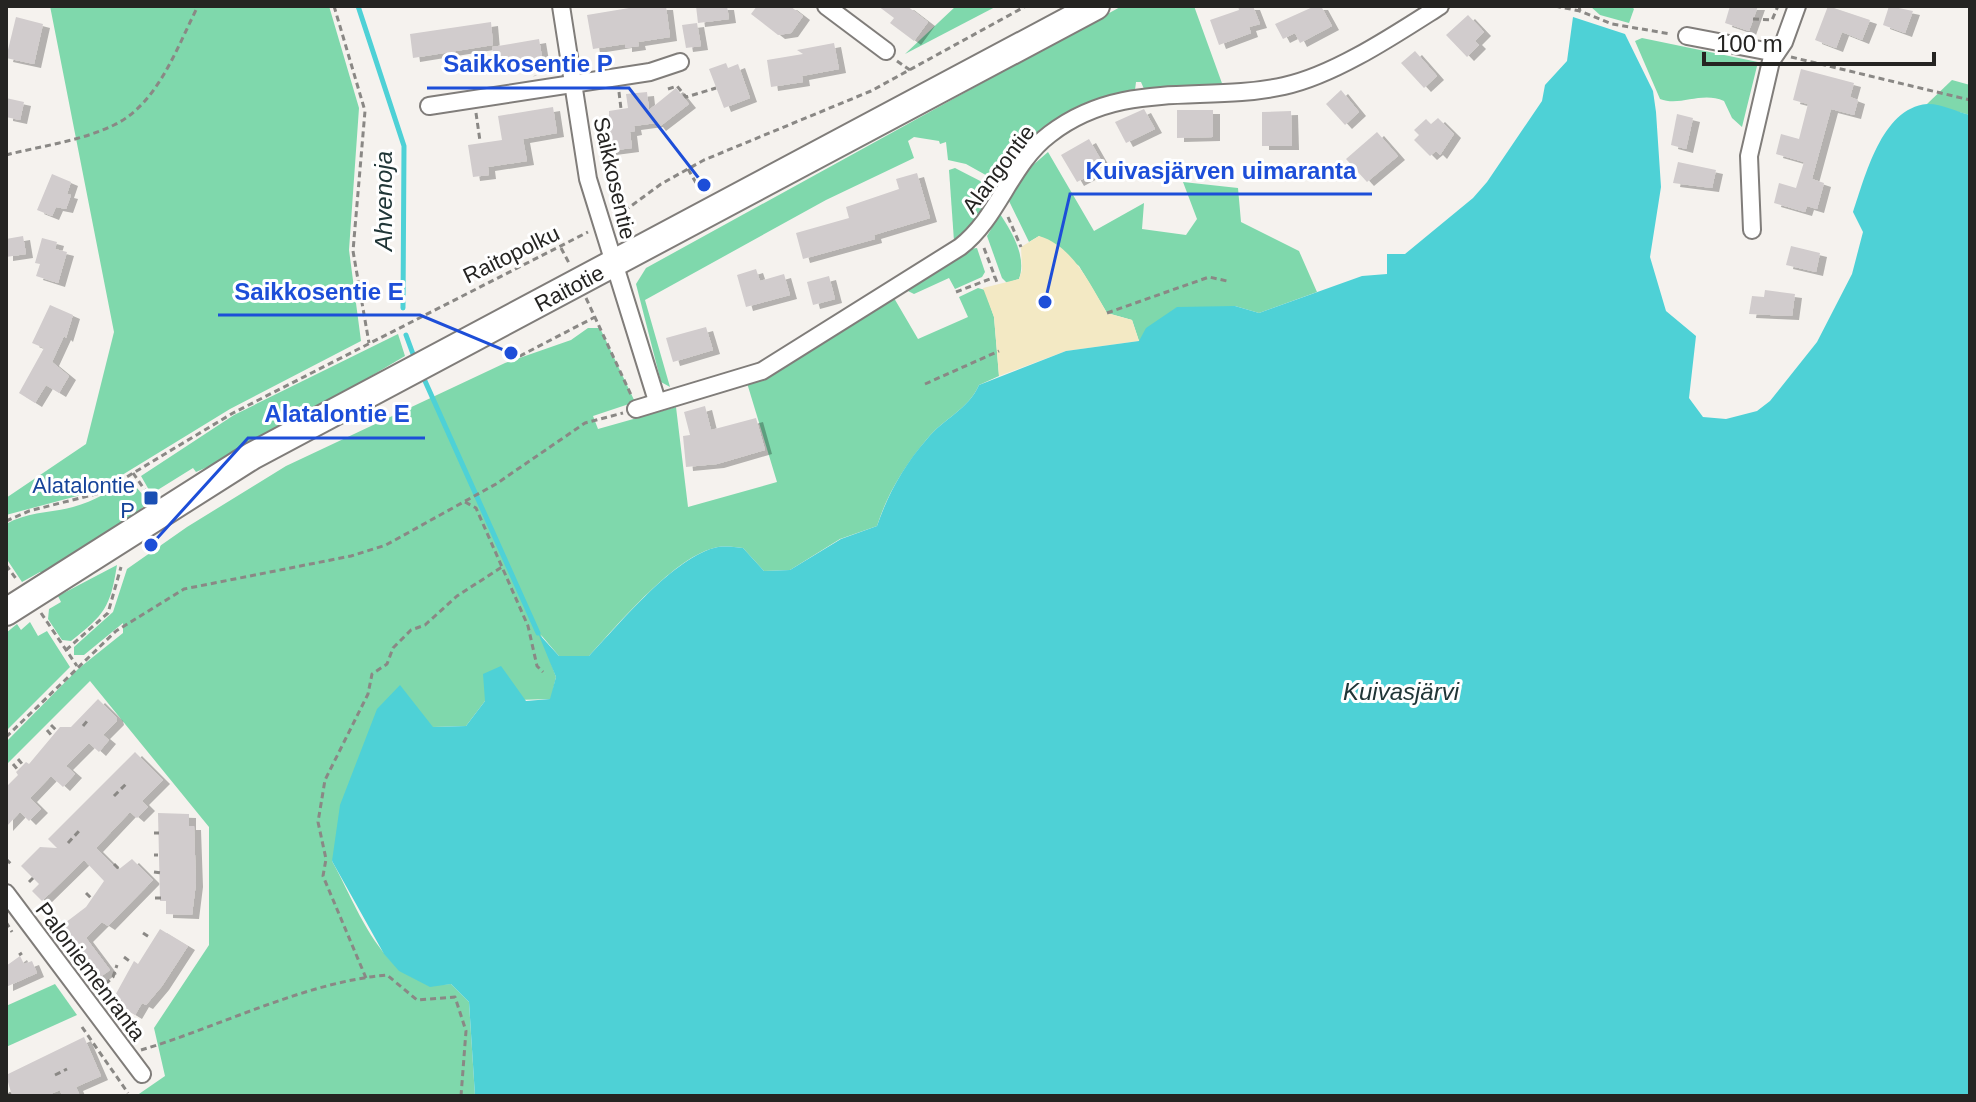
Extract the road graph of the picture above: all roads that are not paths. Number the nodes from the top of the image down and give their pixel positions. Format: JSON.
{"nodes":[{"id":1,"x":561,"y":6,"type":"edge"},
{"id":2,"x":826,"y":6,"type":"edge"},
{"id":3,"x":1096,"y":6,"type":"edge"},
{"id":4,"x":1440,"y":6,"type":"edge"},
{"id":5,"x":1797,"y":6,"type":"edge"},
{"id":6,"x":1687,"y":36,"type":"road end"},
{"id":7,"x":886,"y":51,"type":"dead end"},
{"id":8,"x":1776,"y":53,"type":"junction"},
{"id":9,"x":680,"y":62,"type":"dead end"},
{"id":10,"x":572,"y":81,"type":"junction"},
{"id":11,"x":429,"y":106,"type":"dead end"},
{"id":12,"x":1752,"y":230,"type":"dead end"},
{"id":13,"x":612,"y":265,"type":"junction"},
{"id":14,"x":657,"y":401,"type":"junction"},
{"id":15,"x":636,"y":409,"type":"road end"},
{"id":16,"x":51,"y":586,"type":"junction"},
{"id":17,"x":6,"y":612,"type":"edge"},
{"id":18,"x":6,"y":626,"type":"edge"},
{"id":19,"x":6,"y":893,"type":"edge"},
{"id":20,"x":142,"y":1074,"type":"dead end"}],
"edges":[{"from":1,"to":10,"type":"street","name":"Saikkosentie"},
{"from":2,"to":7,"type":"street"},
{"from":3,"to":13,"type":"main road","name":"Raitotie"},
{"from":4,"to":14,"type":"street","name":"Alangontie"},
{"from":5,"to":8,"type":"street"},
{"from":6,"to":8,"type":"street"},
{"from":8,"to":12,"type":"street"},
{"from":9,"to":10,"type":"street"},
{"from":10,"to":11,"type":"street"},
{"from":10,"to":13,"type":"street","name":"Saikkosentie"},
{"from":13,"to":14,"type":"street"},
{"from":13,"to":16,"type":"main road","name":"Raitotie"},
{"from":14,"to":15,"type":"street","name":"Alangontie"},
{"from":16,"to":17,"type":"main road","name":"Raitotie"},
{"from":16,"to":18,"type":"main road","name":"Raitotie"},
{"from":19,"to":20,"type":"street","name":"Paloniemenranta"}]}
